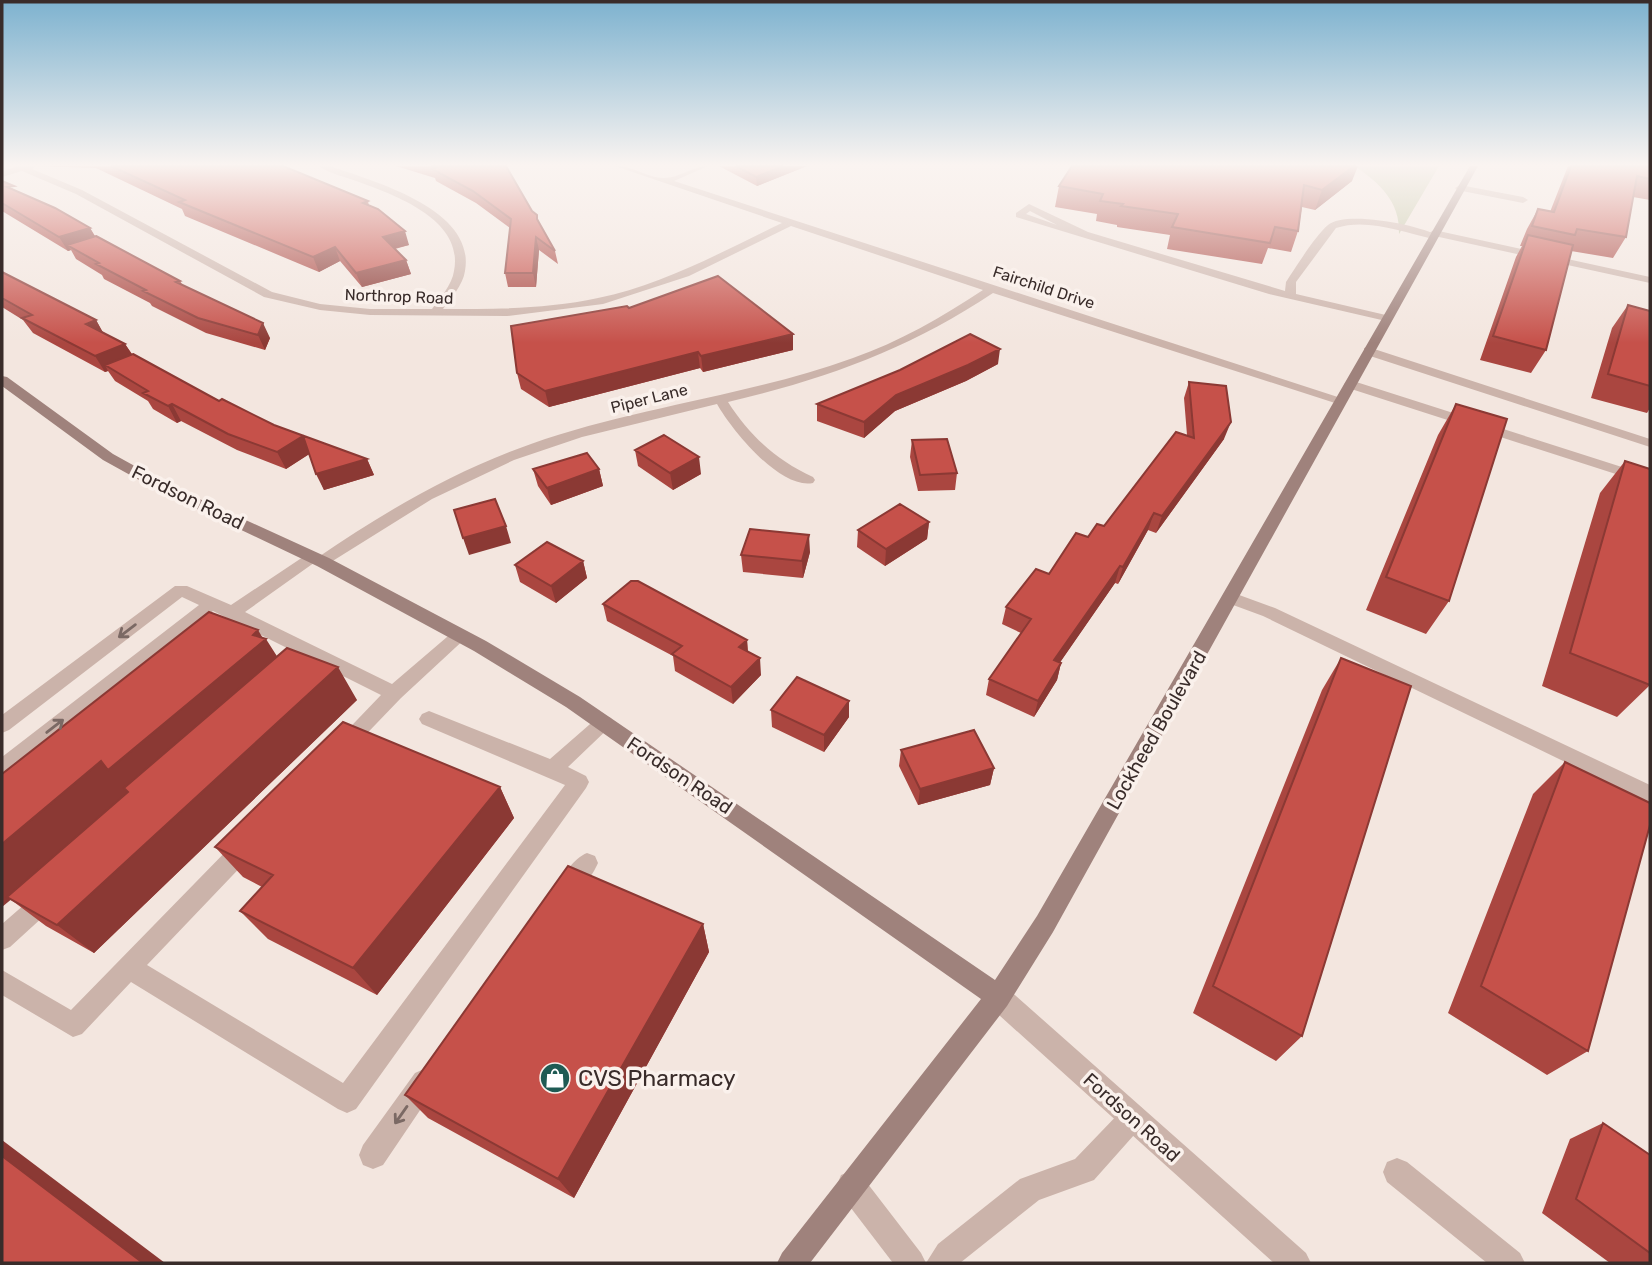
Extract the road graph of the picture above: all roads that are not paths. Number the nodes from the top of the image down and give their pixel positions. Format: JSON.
{"nodes":[{"id":1,"x":140,"y":225,"type":"edge"},
{"id":2,"x":446,"y":225,"type":"edge"},
{"id":3,"x":785,"y":225,"type":"edge"},
{"id":4,"x":800,"y":225,"type":"edge"},
{"id":5,"x":1047,"y":225,"type":"edge"},
{"id":6,"x":1065,"y":225,"type":"edge"},
{"id":7,"x":1335,"y":225,"type":"edge"},
{"id":8,"x":1389,"y":225,"type":"edge"},
{"id":9,"x":1439,"y":225,"type":"edge"},
{"id":10,"x":1084,"y":234,"type":"junction"},
{"id":11,"x":1434,"y":234,"type":"junction"},
{"id":12,"x":1650,"y":280,"type":"edge"},
{"id":13,"x":992,"y":289,"type":"junction"},
{"id":14,"x":1290,"y":294,"type":"junction"},
{"id":15,"x":436,"y":313,"type":"junction"},
{"id":16,"x":1386,"y":318,"type":"junction"},
{"id":17,"x":1368,"y":351,"type":"junction"},
{"id":18,"x":2,"y":380,"type":"edge"},
{"id":19,"x":1345,"y":392,"type":"junction"},
{"id":20,"x":720,"y":399,"type":"junction"},
{"id":21,"x":1650,"y":443,"type":"edge"},
{"id":22,"x":808,"y":480,"type":"dead end"},
{"id":23,"x":1650,"y":481,"type":"edge"},
{"id":24,"x":317,"y":559,"type":"junction"},
{"id":25,"x":1231,"y":598,"type":"junction"},
{"id":26,"x":211,"y":604,"type":"junction"},
{"id":27,"x":238,"y":616,"type":"junction"},
{"id":28,"x":460,"y":635,"type":"junction"},
{"id":29,"x":223,"y":636,"type":"edge"},
{"id":30,"x":320,"y":656,"type":"junction"},
{"id":31,"x":299,"y":674,"type":"edge"},
{"id":32,"x":394,"y":692,"type":"junction"},
{"id":33,"x":429,"y":719,"type":"dead end"},
{"id":34,"x":604,"y":723,"type":"junction"},
{"id":35,"x":2,"y":725,"type":"edge"},
{"id":36,"x":328,"y":761,"type":"edge"},
{"id":37,"x":2,"y":768,"type":"edge"},
{"id":38,"x":553,"y":769,"type":"junction"},
{"id":39,"x":1650,"y":794,"type":"edge"},
{"id":40,"x":261,"y":830,"type":"edge"},
{"id":41,"x":587,"y":863,"type":"dead end"},
{"id":42,"x":63,"y":884,"type":"edge"},
{"id":43,"x":555,"y":905,"type":"edge"},
{"id":44,"x":2,"y":939,"type":"edge"},
{"id":45,"x":129,"y":967,"type":"junction"},
{"id":46,"x":2,"y":982,"type":"edge"},
{"id":47,"x":998,"y":997,"type":"junction"},
{"id":48,"x":435,"y":1065,"type":"edge"},
{"id":49,"x":1133,"y":1117,"type":"junction"},
{"id":50,"x":373,"y":1155,"type":"dead end"},
{"id":51,"x":1397,"y":1172,"type":"dead end"},
{"id":52,"x":851,"y":1185,"type":"junction"},
{"id":53,"x":792,"y":1263,"type":"edge"},
{"id":54,"x":911,"y":1263,"type":"edge"},
{"id":55,"x":941,"y":1263,"type":"edge"},
{"id":56,"x":1296,"y":1263,"type":"edge"},
{"id":57,"x":1510,"y":1263,"type":"edge"}],
"edges":[{"from":1,"to":15,"type":"street","name":"Northrop Road"},
{"from":2,"to":15,"type":"street"},
{"from":3,"to":15,"type":"street","name":"Northrop Road"},
{"from":4,"to":13,"type":"street","name":"Fairchild Drive"},
{"from":5,"to":10,"type":"street"},
{"from":6,"to":10,"type":"street"},
{"from":7,"to":14,"type":"street"},
{"from":8,"to":11,"type":"street"},
{"from":9,"to":11,"type":"street","name":"Lockheed Boulevard"},
{"from":10,"to":14,"type":"street"},
{"from":11,"to":12,"type":"street"},
{"from":11,"to":16,"type":"street","name":"Lockheed Boulevard"},
{"from":13,"to":19,"type":"street","name":"Fairchild Drive"},
{"from":13,"to":20,"type":"street","name":"Piper Lane"},
{"from":14,"to":16,"type":"street"},
{"from":16,"to":17,"type":"street","name":"Lockheed Boulevard"},
{"from":17,"to":19,"type":"street","name":"Lockheed Boulevard"},
{"from":17,"to":21,"type":"street"},
{"from":18,"to":24,"type":"street","name":"Fordson Road"},
{"from":19,"to":23,"type":"street","name":"Fairchild Drive"},
{"from":19,"to":25,"type":"street","name":"Lockheed Boulevard"},
{"from":20,"to":22,"type":"street"},
{"from":20,"to":24,"type":"street","name":"Piper Lane"},
{"from":24,"to":27,"type":"street","name":"Piper Lane"},
{"from":24,"to":28,"type":"street","name":"Fordson Road"},
{"from":25,"to":39,"type":"street"},
{"from":25,"to":47,"type":"street","name":"Lockheed Boulevard"},
{"from":26,"to":27,"type":"street"},
{"from":26,"to":35,"type":"street","one_way":true},
{"from":37,"to":26,"type":"street","one_way":true},
{"from":27,"to":29,"type":"street","name":"Piper Lane"},
{"from":27,"to":30,"type":"street"},
{"from":28,"to":32,"type":"street"},
{"from":28,"to":34,"type":"street","name":"Fordson Road"},
{"from":30,"to":31,"type":"street"},
{"from":30,"to":32,"type":"street"},
{"from":32,"to":36,"type":"street"},
{"from":33,"to":38,"type":"street"},
{"from":34,"to":38,"type":"street"},
{"from":34,"to":47,"type":"street","name":"Fordson Road"},
{"from":38,"to":45,"type":"street"},
{"from":40,"to":45,"type":"street"},
{"from":41,"to":43,"type":"street"},
{"from":42,"to":44,"type":"street"},
{"from":45,"to":46,"type":"street"},
{"from":47,"to":49,"type":"street","name":"Fordson Road"},
{"from":47,"to":52,"type":"street","name":"Lockheed Boulevard"},
{"from":48,"to":50,"type":"street","one_way":true},
{"from":49,"to":55,"type":"street"},
{"from":49,"to":56,"type":"street","name":"Fordson Road"},
{"from":51,"to":57,"type":"street"},
{"from":52,"to":53,"type":"street","name":"Lockheed Boulevard"},
{"from":52,"to":54,"type":"street"}]}
